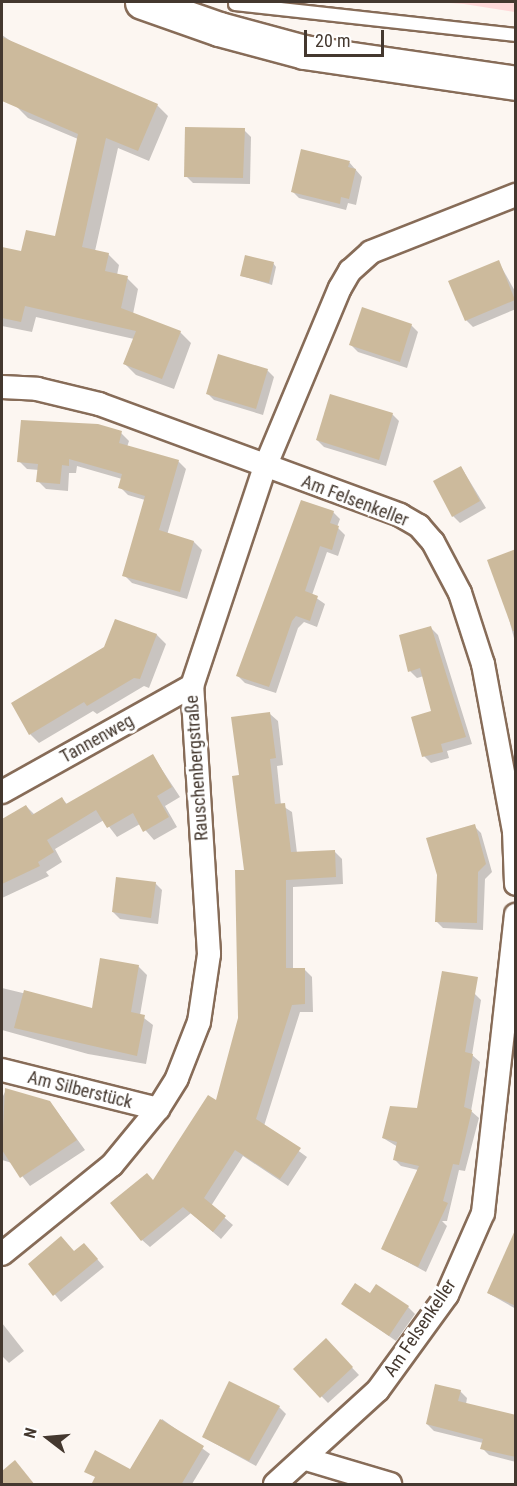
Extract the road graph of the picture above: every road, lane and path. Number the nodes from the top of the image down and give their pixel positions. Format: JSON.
{"nodes":[{"id":1,"x":142,"y":2,"type":"edge"},
{"id":2,"x":236,"y":4,"type":"dead end"},
{"id":3,"x":516,"y":35,"type":"edge"},
{"id":4,"x":516,"y":83,"type":"edge"},
{"id":5,"x":516,"y":195,"type":"edge"},
{"id":6,"x":2,"y":387,"type":"edge"},
{"id":7,"x":265,"y":467,"type":"junction"},
{"id":8,"x":192,"y":686,"type":"junction"},
{"id":9,"x":2,"y":792,"type":"edge"},
{"id":10,"x":515,"y":831,"type":"edge"},
{"id":11,"x":516,"y":884,"type":"edge"},
{"id":12,"x":516,"y":915,"type":"edge"},
{"id":13,"x":2,"y":1070,"type":"edge"},
{"id":14,"x":158,"y":1109,"type":"junction"},
{"id":15,"x":2,"y":1254,"type":"edge"},
{"id":16,"x":306,"y":1459,"type":"junction"},
{"id":17,"x":275,"y":1485,"type":"edge"},
{"id":18,"x":390,"y":1485,"type":"edge"}],
"edges":[{"from":1,"to":4,"type":"main road"},
{"from":2,"to":3,"type":"lane"},
{"from":5,"to":7,"type":"street","name":"Rauschenbergstraße"},
{"from":6,"to":7,"type":"street","name":"Am Felsenkeller"},
{"from":7,"to":8,"type":"street","name":"Rauschenbergstraße"},
{"from":7,"to":10,"type":"street","name":"Am Felsenkeller"},
{"from":8,"to":9,"type":"street","name":"Tannenweg"},
{"from":8,"to":14,"type":"street","name":"Rauschenbergstraße"},
{"from":10,"to":11,"type":"street","name":"Am Felsenkeller"},
{"from":12,"to":16,"type":"street","name":"Am Felsenkeller"},
{"from":13,"to":14,"type":"street","name":"Am Silberstück"},
{"from":14,"to":15,"type":"street","name":"Rauschenbergstraße"},
{"from":16,"to":17,"type":"street","name":"Am Felsenkeller"},
{"from":16,"to":18,"type":"street"}]}
